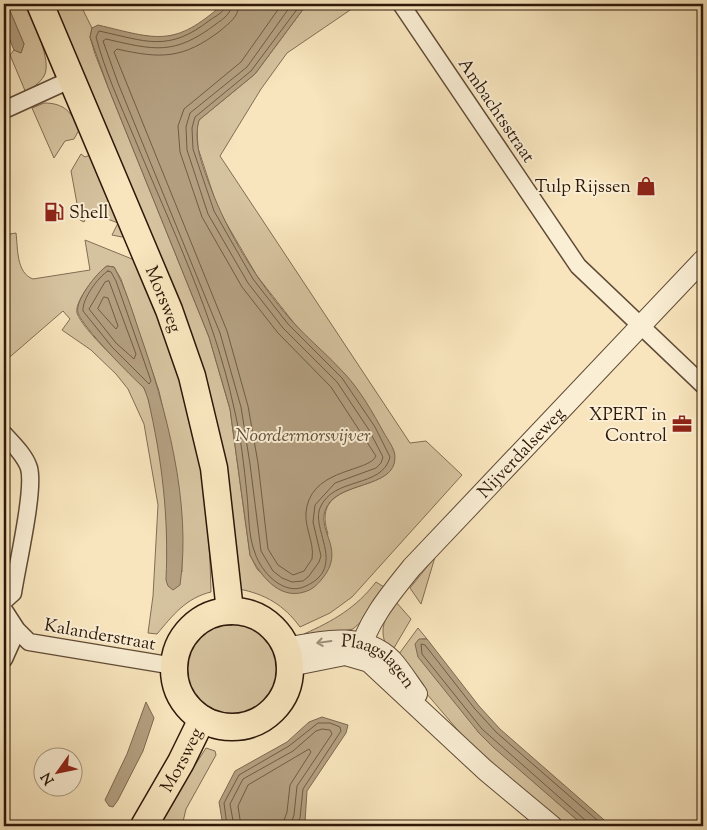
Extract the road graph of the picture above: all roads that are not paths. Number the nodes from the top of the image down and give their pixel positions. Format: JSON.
{"nodes":[{"id":1,"x":40,"y":4,"type":"edge"},
{"id":2,"x":401,"y":4,"type":"edge"},
{"id":3,"x":72,"y":79,"type":"junction"},
{"id":4,"x":4,"y":110,"type":"edge"},
{"id":5,"x":703,"y":260,"type":"edge"},
{"id":6,"x":642,"y":325,"type":"junction"},
{"id":7,"x":703,"y":385,"type":"edge"},
{"id":8,"x":4,"y":434,"type":"edge"},
{"id":9,"x":4,"y":601,"type":"edge"},
{"id":10,"x":4,"y":610,"type":"edge"},
{"id":11,"x":230,"y":611,"type":"junction"},
{"id":12,"x":17,"y":630,"type":"junction"},
{"id":13,"x":360,"y":650,"type":"junction"},
{"id":14,"x":288,"y":657,"type":"junction"},
{"id":15,"x":4,"y":659,"type":"edge"},
{"id":16,"x":174,"y":666,"type":"junction"},
{"id":17,"x":202,"y":720,"type":"junction"},
{"id":18,"x":144,"y":826,"type":"edge"},
{"id":19,"x":552,"y":826,"type":"edge"}],
"edges":[{"from":1,"to":3,"type":"main road","name":"Morsweg"},
{"from":2,"to":6,"type":"street","name":"Ambachtsstraat"},
{"from":3,"to":4,"type":"street"},
{"from":3,"to":11,"type":"main road","name":"Morsweg"},
{"from":5,"to":6,"type":"street","name":"Nijverdalseweg"},
{"from":6,"to":7,"type":"street","name":"Ambachtsstraat"},
{"from":6,"to":13,"type":"street","name":"Nijverdalseweg"},
{"from":8,"to":9,"type":"street"},
{"from":10,"to":12,"type":"street","name":"Kalanderstraat"},
{"from":11,"to":14,"type":"main road"},
{"from":11,"to":16,"type":"main road"},
{"from":12,"to":15,"type":"street"},
{"from":12,"to":16,"type":"street","name":"Kalanderstraat"},
{"from":13,"to":14,"type":"street","name":"Plaagslagen"},
{"from":13,"to":19,"type":"street","name":"Plaagslagen"},
{"from":14,"to":17,"type":"main road"},
{"from":16,"to":17,"type":"main road"},
{"from":17,"to":18,"type":"main road","name":"Morsweg"}]}
